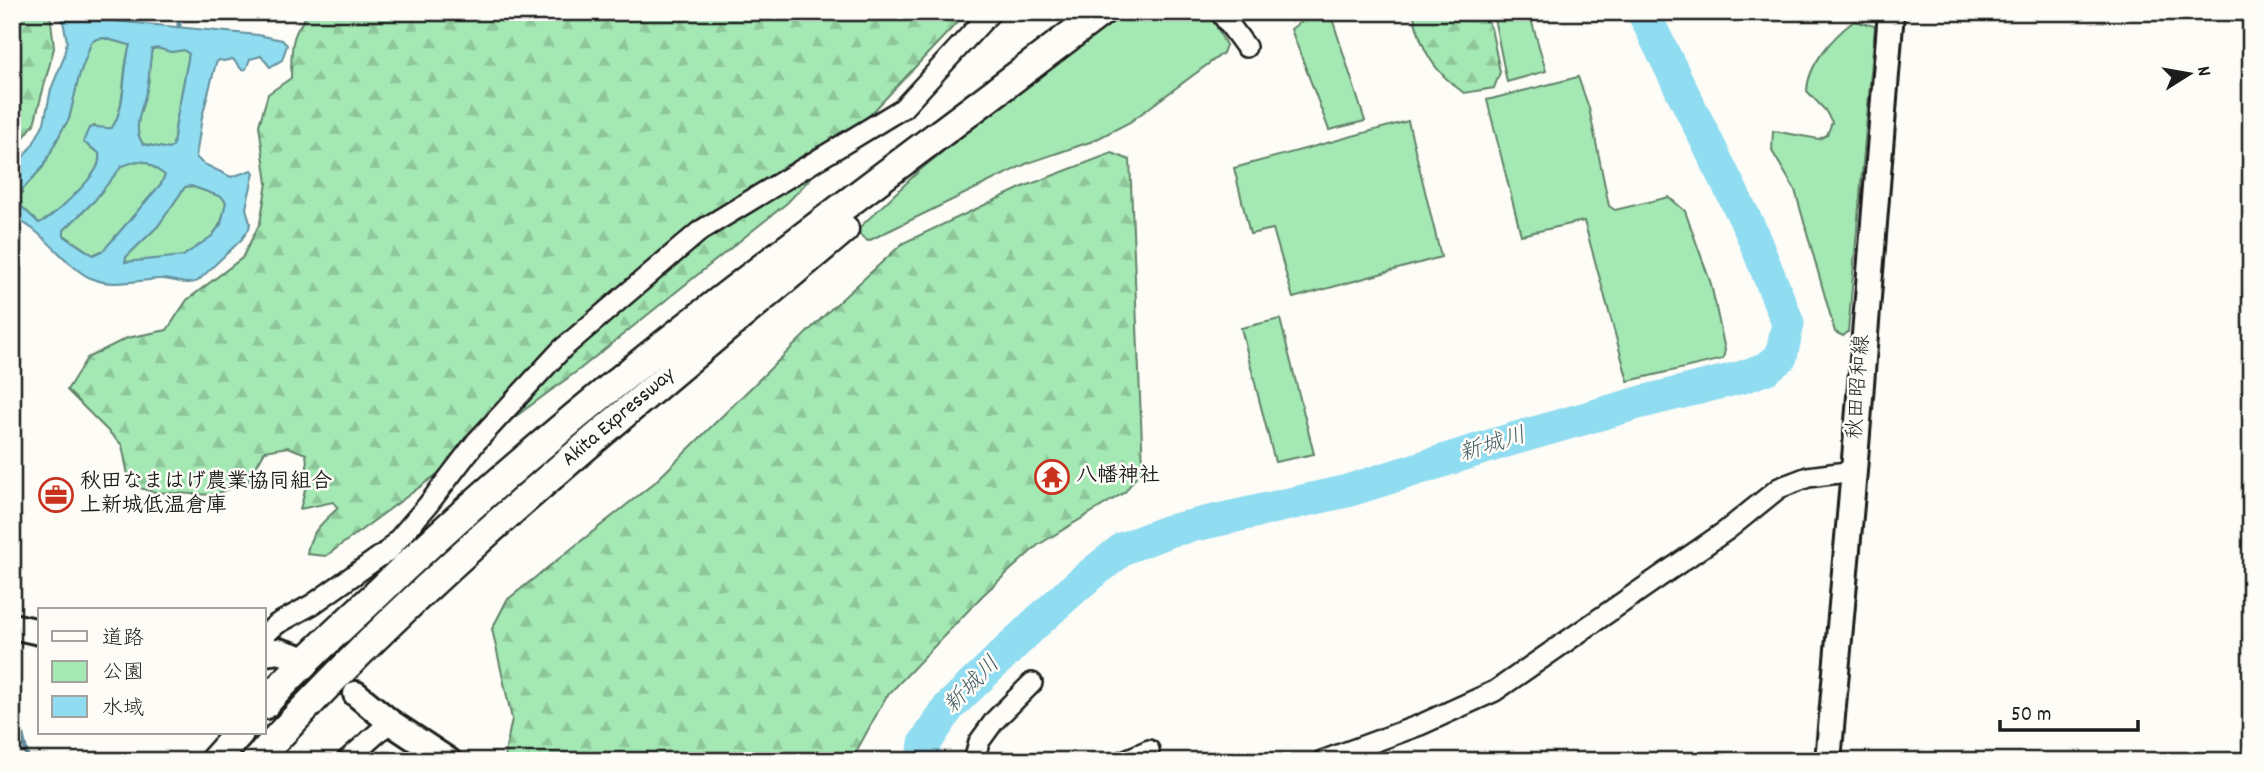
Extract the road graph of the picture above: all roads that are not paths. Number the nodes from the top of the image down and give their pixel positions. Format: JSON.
{"nodes":[{"id":1,"x":991,"y":12,"type":"edge"},
{"id":2,"x":1101,"y":12,"type":"edge"},
{"id":3,"x":1220,"y":12,"type":"edge"},
{"id":4,"x":1891,"y":12,"type":"edge"},
{"id":5,"x":1246,"y":47,"type":"dead end"},
{"id":6,"x":1000,"y":90,"type":"junction"},
{"id":7,"x":1854,"y":471,"type":"junction"},
{"id":8,"x":12,"y":626,"type":"edge"},
{"id":9,"x":38,"y":632,"type":"edge"},
{"id":10,"x":266,"y":633,"type":"edge"},
{"id":11,"x":266,"y":653,"type":"edge"},
{"id":12,"x":295,"y":656,"type":"dead end"},
{"id":13,"x":1032,"y":683,"type":"dead end"},
{"id":14,"x":356,"y":694,"type":"dead end"},
{"id":15,"x":266,"y":703,"type":"edge"},
{"id":16,"x":390,"y":722,"type":"junction"},
{"id":17,"x":238,"y":734,"type":"edge"},
{"id":18,"x":1149,"y":750,"type":"dead end"},
{"id":19,"x":214,"y":761,"type":"edge"},
{"id":20,"x":256,"y":761,"type":"edge"},
{"id":21,"x":346,"y":761,"type":"edge"},
{"id":22,"x":449,"y":761,"type":"edge"},
{"id":23,"x":974,"y":761,"type":"edge"},
{"id":24,"x":1123,"y":761,"type":"edge"},
{"id":25,"x":1322,"y":761,"type":"edge"},
{"id":26,"x":1828,"y":761,"type":"edge"}],
"edges":[{"from":1,"to":10,"type":"street"},
{"from":2,"to":6,"type":"highway","name":"Akita Expressway"},
{"from":3,"to":5,"type":"street"},
{"from":4,"to":7,"type":"main road","name":"秋田昭和線"},
{"from":6,"to":15,"type":"highway","name":"Akita Expressway"},
{"from":6,"to":20,"type":"highway","name":"Akita Expressway"},
{"from":7,"to":25,"type":"street"},
{"from":7,"to":26,"type":"main road","name":"秋田昭和線"},
{"from":8,"to":9,"type":"main road"},
{"from":11,"to":12,"type":"main road"},
{"from":13,"to":23,"type":"street"},
{"from":14,"to":16,"type":"main road"},
{"from":16,"to":21,"type":"street"},
{"from":16,"to":22,"type":"main road"},
{"from":17,"to":19,"type":"highway"},
{"from":18,"to":24,"type":"street"}]}
